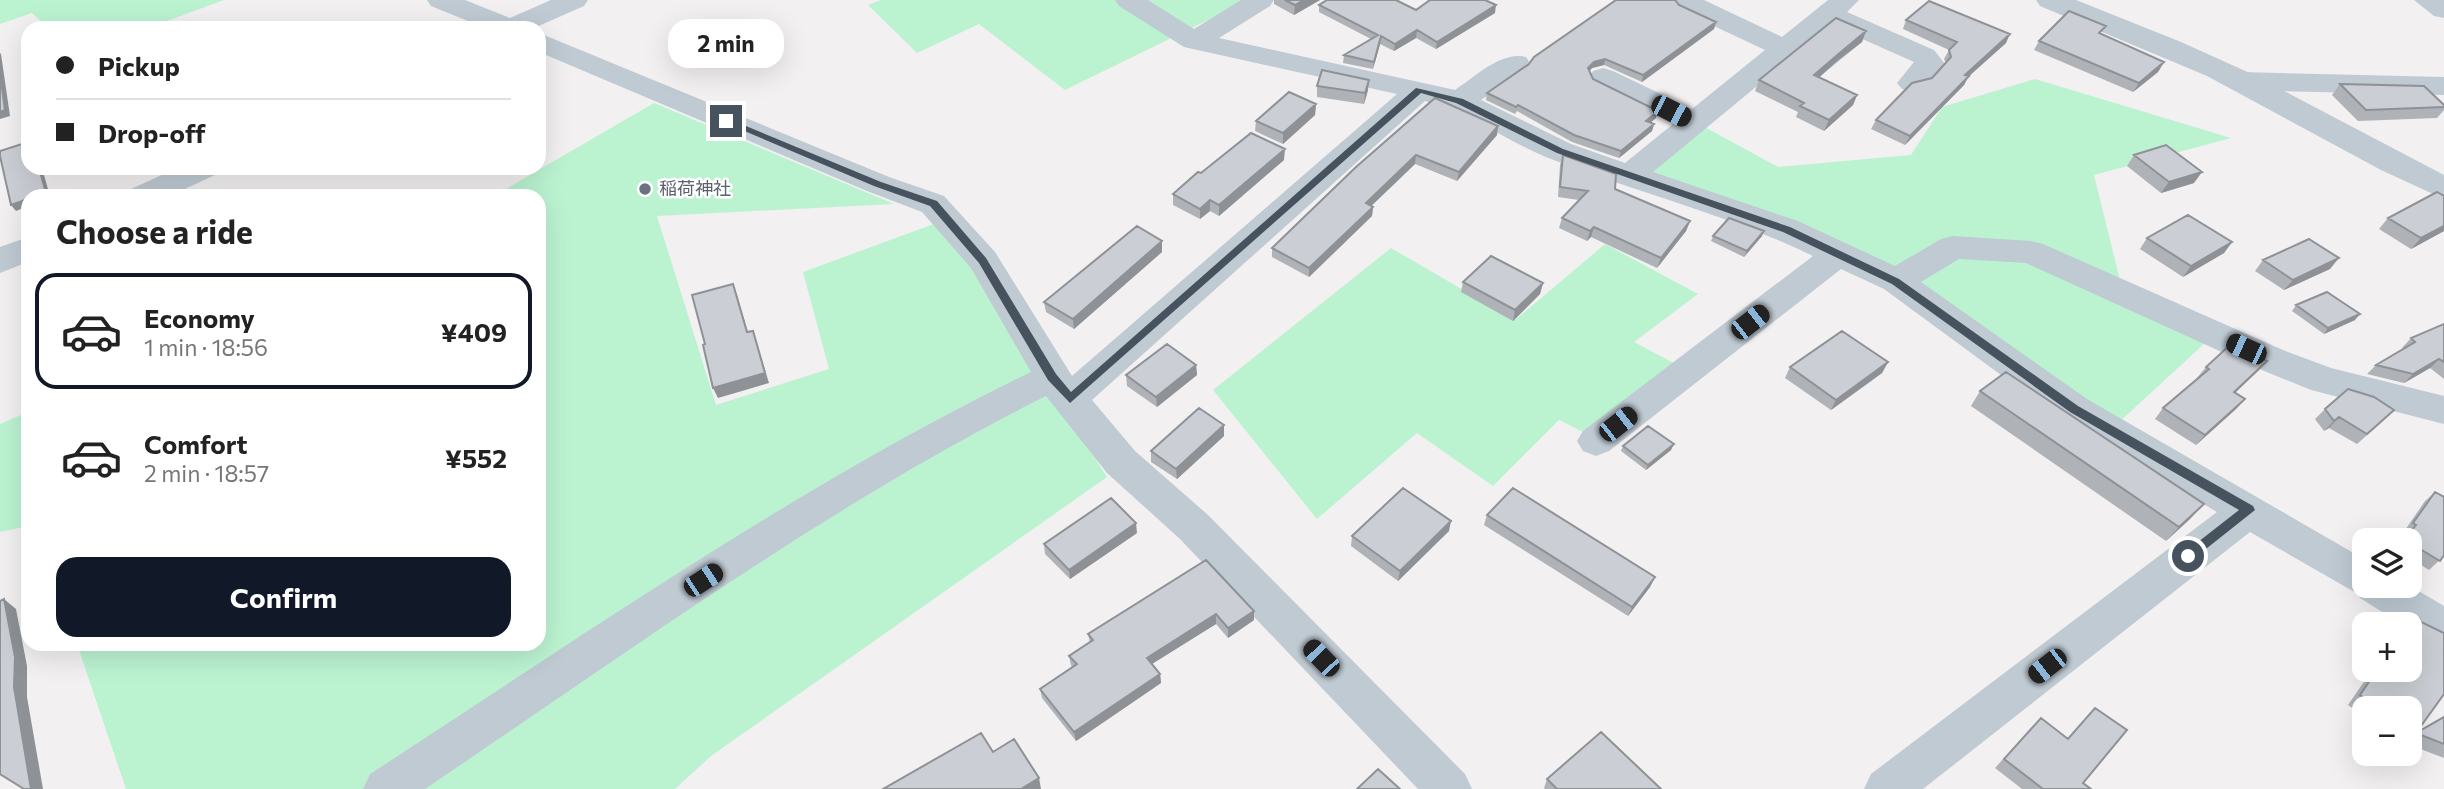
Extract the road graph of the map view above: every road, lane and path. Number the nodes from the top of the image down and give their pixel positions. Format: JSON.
{"nodes":[{"id":1,"x":441,"y":0,"type":"edge"},
{"id":2,"x":574,"y":0,"type":"edge"},
{"id":3,"x":1129,"y":0,"type":"edge"},
{"id":4,"x":1260,"y":0,"type":"edge"},
{"id":5,"x":2050,"y":0,"type":"edge"},
{"id":6,"x":2428,"y":0,"type":"edge"},
{"id":7,"x":1688,"y":3,"type":"dead end"},
{"id":8,"x":1836,"y":7,"type":"edge"},
{"id":9,"x":2444,"y":10,"type":"edge"},
{"id":10,"x":494,"y":21,"type":"edge"},
{"id":11,"x":527,"y":21,"type":"edge"},
{"id":12,"x":1194,"y":41,"type":"junction"},
{"id":13,"x":546,"y":45,"type":"edge"},
{"id":14,"x":1783,"y":48,"type":"junction"},
{"id":15,"x":1516,"y":63,"type":"dead end"},
{"id":16,"x":1603,"y":77,"type":"dead end"},
{"id":17,"x":2240,"y":81,"type":"junction"},
{"id":18,"x":1912,"y":83,"type":"edge"},
{"id":19,"x":2444,"y":86,"type":"edge"},
{"id":20,"x":1419,"y":90,"type":"junction"},
{"id":21,"x":1459,"y":101,"type":"junction"},
{"id":22,"x":1693,"y":122,"type":"junction"},
{"id":23,"x":188,"y":175,"type":"edge"},
{"id":24,"x":1630,"y":175,"type":"junction"},
{"id":25,"x":2444,"y":188,"type":"edge"},
{"id":26,"x":158,"y":189,"type":"edge"},
{"id":27,"x":21,"y":251,"type":"edge"},
{"id":28,"x":1838,"y":254,"type":"junction"},
{"id":29,"x":0,"y":261,"type":"edge"},
{"id":30,"x":1896,"y":281,"type":"junction"},
{"id":31,"x":1061,"y":388,"type":"junction"},
{"id":32,"x":2444,"y":410,"type":"edge"},
{"id":33,"x":1595,"y":441,"type":"dead end"},
{"id":34,"x":2249,"y":510,"type":"junction"},
{"id":35,"x":2352,"y":572,"type":"edge"},
{"id":36,"x":2395,"y":598,"type":"edge"},
{"id":37,"x":2444,"y":628,"type":"edge"},
{"id":38,"x":386,"y":789,"type":"edge"},
{"id":39,"x":1449,"y":789,"type":"edge"},
{"id":40,"x":1887,"y":789,"type":"edge"}],
"edges":[{"from":1,"to":10,"type":"street"},
{"from":2,"to":11,"type":"street"},
{"from":3,"to":12,"type":"street"},
{"from":4,"to":12,"type":"street"},
{"from":5,"to":17,"type":"street"},
{"from":6,"to":9,"type":"street"},
{"from":7,"to":14,"type":"street"},
{"from":8,"to":14,"type":"street"},
{"from":8,"to":18,"type":"street"},
{"from":12,"to":20,"type":"street"},
{"from":13,"to":31,"type":"street"},
{"from":14,"to":22,"type":"street"},
{"from":15,"to":21,"type":"street"},
{"from":16,"to":22,"type":"street"},
{"from":17,"to":19,"type":"street"},
{"from":17,"to":25,"type":"street"},
{"from":20,"to":21,"type":"street"},
{"from":20,"to":31,"type":"street"},
{"from":21,"to":24,"type":"street"},
{"from":22,"to":24,"type":"street"},
{"from":23,"to":26,"type":"street"},
{"from":24,"to":28,"type":"street"},
{"from":27,"to":29,"type":"street"},
{"from":28,"to":30,"type":"street"},
{"from":28,"to":33,"type":"street"},
{"from":30,"to":32,"type":"street"},
{"from":30,"to":34,"type":"street"},
{"from":31,"to":38,"type":"street"},
{"from":31,"to":39,"type":"street"},
{"from":34,"to":35,"type":"street"},
{"from":34,"to":40,"type":"street"},
{"from":36,"to":37,"type":"street"}]}
